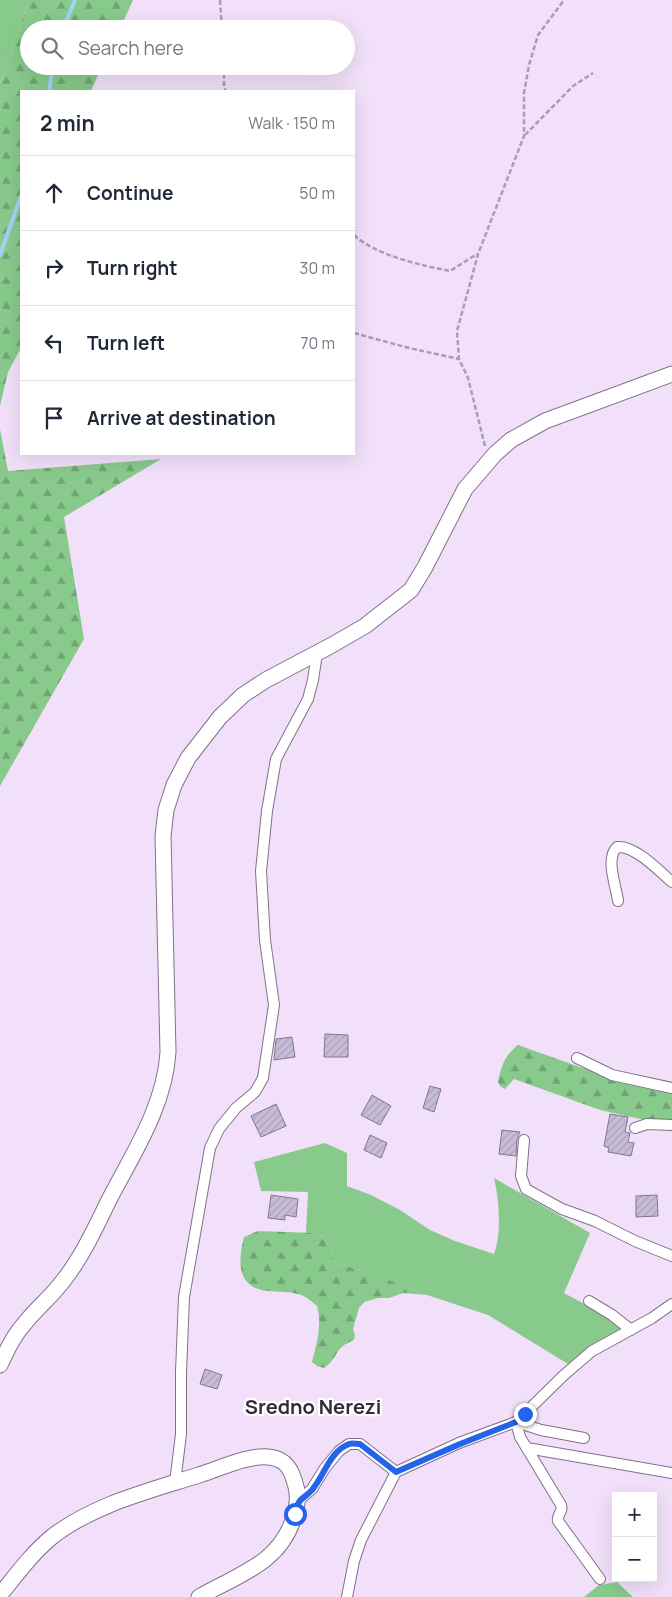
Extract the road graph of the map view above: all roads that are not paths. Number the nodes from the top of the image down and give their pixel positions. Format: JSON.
{"nodes":[{"id":1,"x":672,"y":374,"type":"edge"},
{"id":2,"x":317,"y":653,"type":"junction"},
{"id":3,"x":672,"y":882,"type":"edge"},
{"id":4,"x":618,"y":901,"type":"dead end"},
{"id":5,"x":577,"y":1058,"type":"dead end"},
{"id":6,"x":672,"y":1088,"type":"edge"},
{"id":7,"x":672,"y":1125,"type":"edge"},
{"id":8,"x":635,"y":1128,"type":"dead end"},
{"id":9,"x":524,"y":1140,"type":"dead end"},
{"id":10,"x":672,"y":1256,"type":"edge"},
{"id":11,"x":589,"y":1301,"type":"dead end"},
{"id":12,"x":672,"y":1304,"type":"edge"},
{"id":13,"x":631,"y":1330,"type":"junction"},
{"id":14,"x":0,"y":1365,"type":"edge"},
{"id":15,"x":516,"y":1422,"type":"junction"},
{"id":16,"x":584,"y":1438,"type":"dead end"},
{"id":17,"x":527,"y":1448,"type":"junction"},
{"id":18,"x":396,"y":1472,"type":"junction"},
{"id":19,"x":672,"y":1473,"type":"edge"},
{"id":20,"x":175,"y":1483,"type":"junction"},
{"id":21,"x":298,"y":1501,"type":"junction"},
{"id":22,"x":600,"y":1579,"type":"dead end"},
{"id":23,"x":0,"y":1595,"type":"edge"},
{"id":24,"x":199,"y":1597,"type":"edge"},
{"id":25,"x":347,"y":1597,"type":"edge"}],
"edges":[{"from":1,"to":2,"type":"street"},
{"from":2,"to":14,"type":"street"},
{"from":2,"to":20,"type":"street"},
{"from":3,"to":4,"type":"street"},
{"from":5,"to":6,"type":"street"},
{"from":7,"to":8,"type":"street"},
{"from":9,"to":10,"type":"street"},
{"from":11,"to":13,"type":"street"},
{"from":12,"to":13,"type":"street"},
{"from":13,"to":15,"type":"street"},
{"from":15,"to":16,"type":"street"},
{"from":15,"to":17,"type":"street"},
{"from":15,"to":18,"type":"street"},
{"from":17,"to":19,"type":"street"},
{"from":17,"to":22,"type":"street"},
{"from":18,"to":21,"type":"street"},
{"from":18,"to":25,"type":"street"},
{"from":20,"to":21,"type":"street"},
{"from":20,"to":23,"type":"street"},
{"from":21,"to":24,"type":"street"}]}
